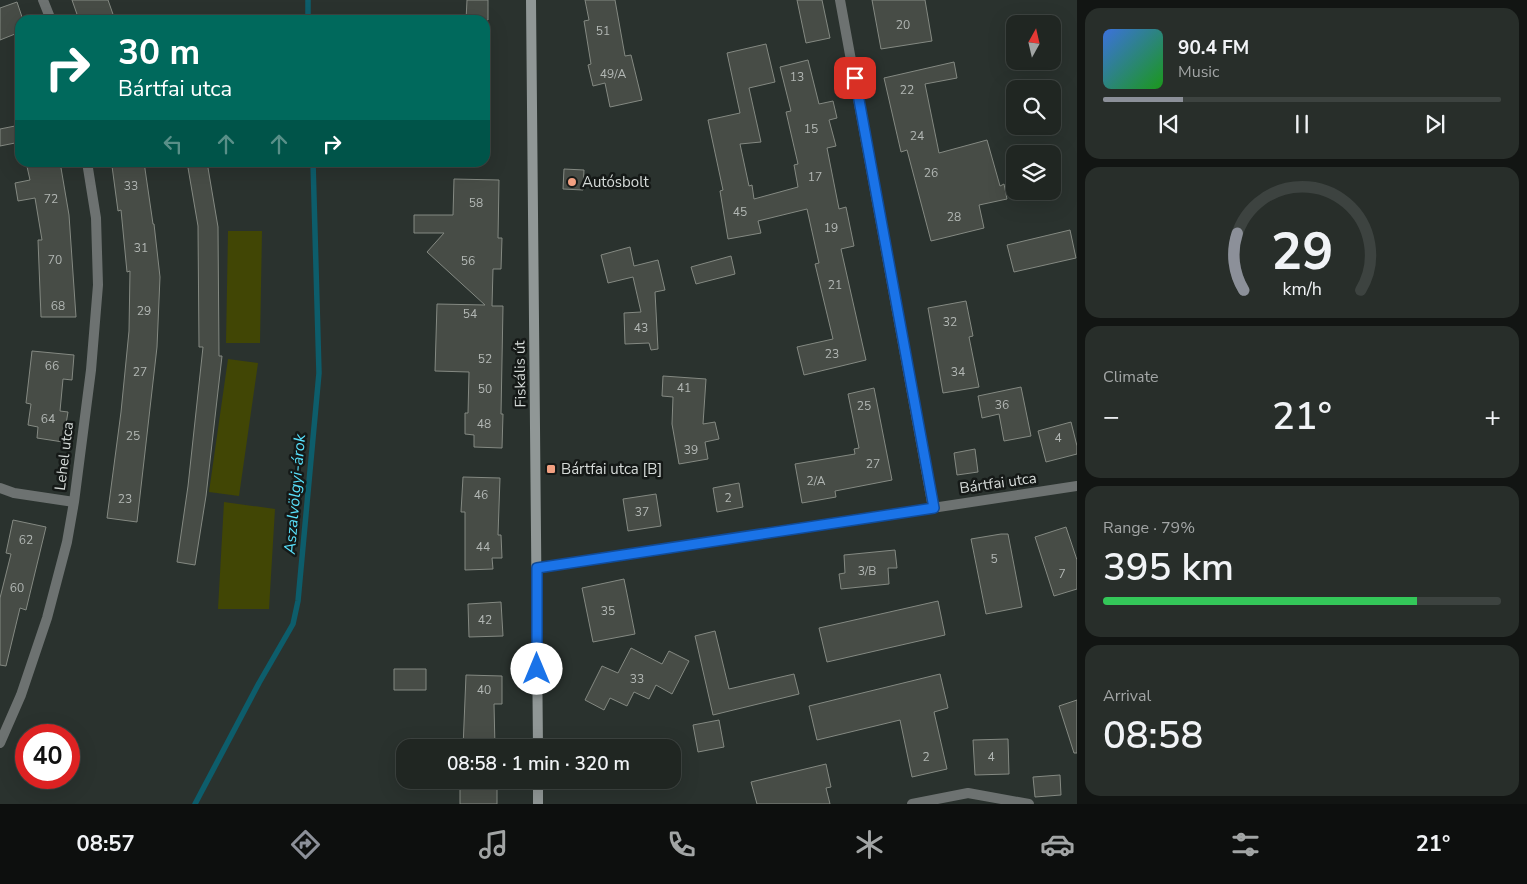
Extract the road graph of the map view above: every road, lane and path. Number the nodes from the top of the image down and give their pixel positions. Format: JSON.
{"nodes":[{"id":1,"x":43,"y":0,"type":"edge"},
{"id":2,"x":531,"y":0,"type":"edge"},
{"id":3,"x":840,"y":0,"type":"edge"},
{"id":4,"x":49,"y":15,"type":"edge"},
{"id":5,"x":88,"y":167,"type":"edge"},
{"id":6,"x":1077,"y":486,"type":"edge"},
{"id":7,"x":0,"y":488,"type":"edge"},
{"id":8,"x":74,"y":502,"type":"junction"},
{"id":9,"x":934,"y":508,"type":"junction"},
{"id":10,"x":537,"y":568,"type":"junction"},
{"id":11,"x":538,"y":739,"type":"edge"},
{"id":12,"x":0,"y":743,"type":"edge"},
{"id":13,"x":538,"y":789,"type":"edge"},
{"id":14,"x":538,"y":804,"type":"edge"},
{"id":15,"x":912,"y":804,"type":"edge"},
{"id":16,"x":1029,"y":804,"type":"edge"}],
"edges":[{"from":1,"to":4,"type":"street"},
{"from":2,"to":10,"type":"street","name":"Fiskális út"},
{"from":3,"to":9,"type":"street"},
{"from":5,"to":8,"type":"street","name":"Lehel utca"},
{"from":6,"to":9,"type":"street","name":"Bártfai utca"},
{"from":7,"to":8,"type":"street"},
{"from":8,"to":12,"type":"street","name":"Lehel utca"},
{"from":9,"to":10,"type":"street","name":"Bártfai utca"},
{"from":10,"to":11,"type":"street","name":"Fiskális út"},
{"from":13,"to":14,"type":"street"},
{"from":15,"to":16,"type":"street"}]}
